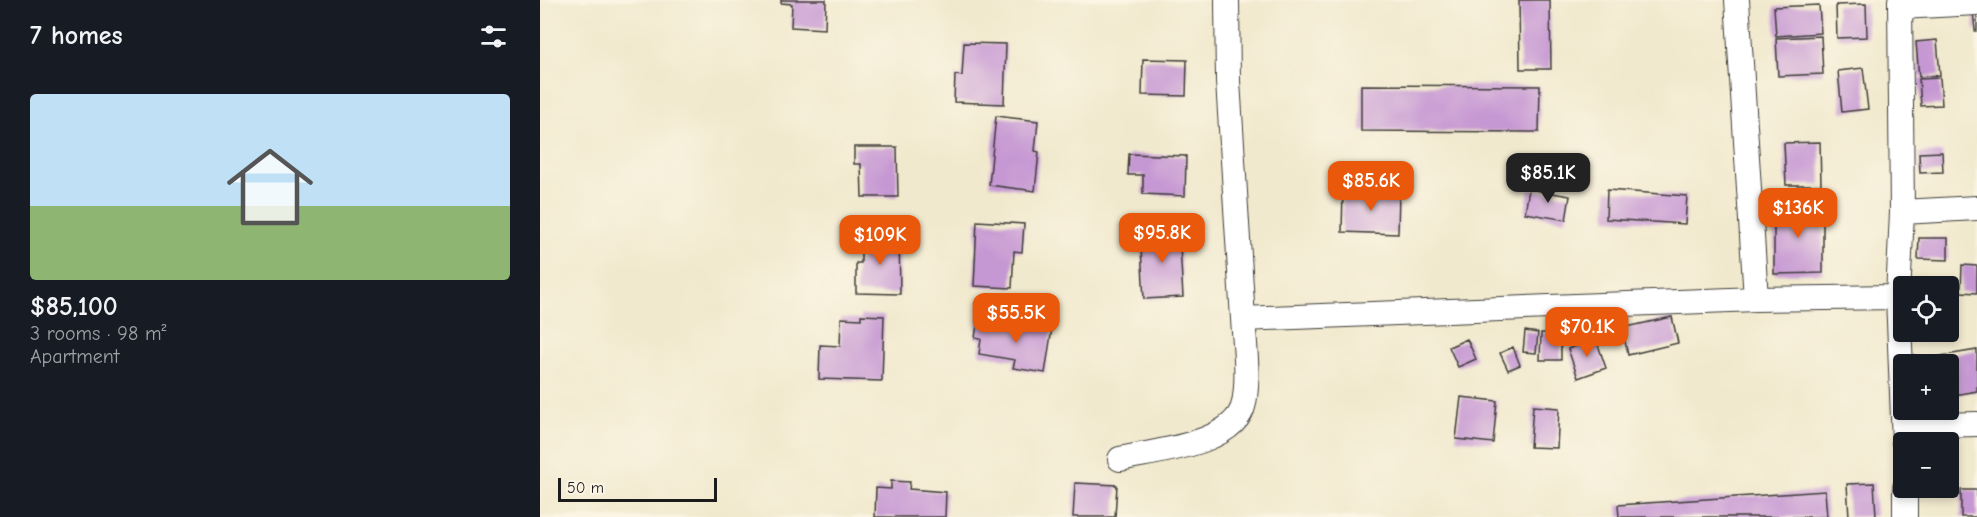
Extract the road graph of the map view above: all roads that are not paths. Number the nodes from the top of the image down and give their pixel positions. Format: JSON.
{"nodes":[{"id":1,"x":1227,"y":0,"type":"edge"},
{"id":2,"x":1737,"y":0,"type":"edge"},
{"id":3,"x":1900,"y":3,"type":"edge"},
{"id":4,"x":1977,"y":3,"type":"edge"},
{"id":5,"x":1977,"y":208,"type":"edge"},
{"id":6,"x":1902,"y":212,"type":"junction"},
{"id":7,"x":1899,"y":276,"type":"edge"},
{"id":8,"x":1893,"y":297,"type":"edge"},
{"id":9,"x":1756,"y":299,"type":"junction"},
{"id":10,"x":1243,"y":319,"type":"junction"},
{"id":11,"x":1900,"y":342,"type":"edge"},
{"id":12,"x":1977,"y":424,"type":"edge"},
{"id":13,"x":1904,"y":432,"type":"edge"},
{"id":14,"x":1919,"y":432,"type":"edge"},
{"id":15,"x":1120,"y":459,"type":"dead end"},
{"id":16,"x":1905,"y":498,"type":"edge"},
{"id":17,"x":1905,"y":517,"type":"edge"}],
"edges":[{"from":1,"to":10,"type":"street"},
{"from":2,"to":9,"type":"street"},
{"from":3,"to":4,"type":"street"},
{"from":3,"to":6,"type":"street"},
{"from":5,"to":6,"type":"street"},
{"from":6,"to":7,"type":"street"},
{"from":8,"to":9,"type":"street"},
{"from":9,"to":10,"type":"street"},
{"from":10,"to":15,"type":"street"},
{"from":11,"to":13,"type":"street"},
{"from":12,"to":14,"type":"street"},
{"from":16,"to":17,"type":"street"}]}
